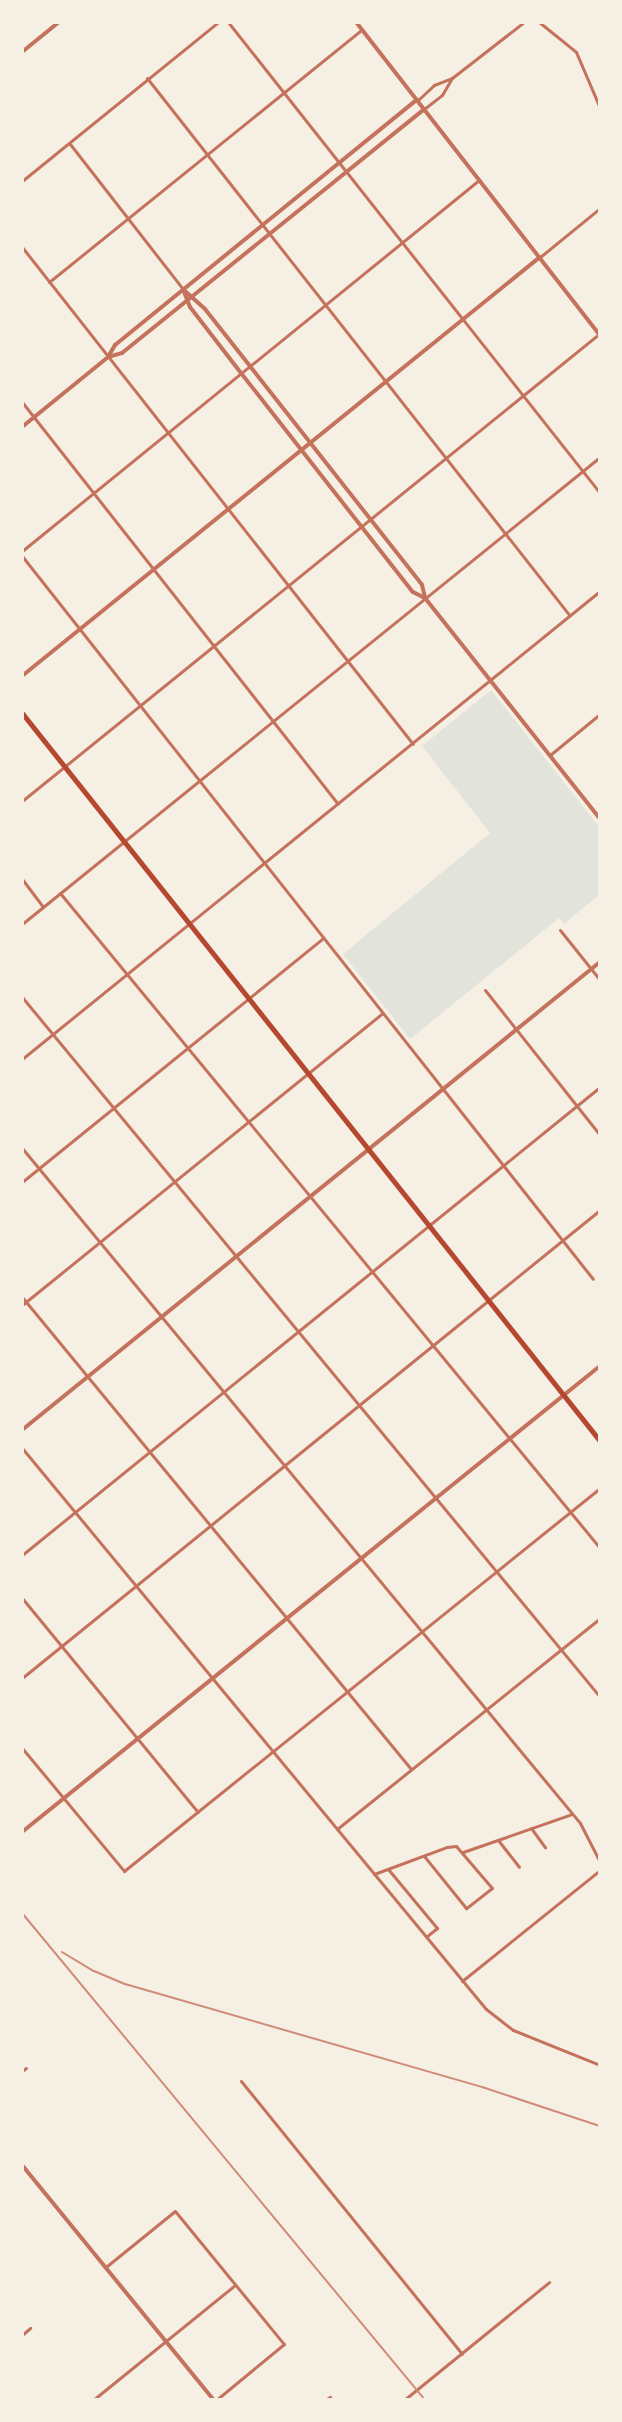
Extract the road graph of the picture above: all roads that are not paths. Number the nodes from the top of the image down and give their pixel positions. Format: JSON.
{"nodes":[{"id":1,"x":59,"y":22,"type":"edge"},
{"id":2,"x":218,"y":22,"type":"edge"},
{"id":3,"x":228,"y":22,"type":"edge"},
{"id":4,"x":356,"y":22,"type":"edge"},
{"id":5,"x":524,"y":22,"type":"edge"},
{"id":6,"x":539,"y":22,"type":"edge"},
{"id":7,"x":362,"y":29,"type":"junction"},
{"id":8,"x":22,"y":52,"type":"edge"},
{"id":9,"x":147,"y":78,"type":"junction"},
{"id":10,"x":452,"y":78,"type":"junction"},
{"id":11,"x":284,"y":92,"type":"junction"},
{"id":12,"x":417,"y":100,"type":"junction"},
{"id":13,"x":600,"y":108,"type":"edge"},
{"id":14,"x":424,"y":109,"type":"junction"},
{"id":15,"x":69,"y":143,"type":"junction"},
{"id":16,"x":207,"y":154,"type":"junction"},
{"id":17,"x":339,"y":163,"type":"junction"},
{"id":18,"x":346,"y":171,"type":"junction"},
{"id":19,"x":480,"y":179,"type":"junction"},
{"id":20,"x":22,"y":181,"type":"edge"},
{"id":21,"x":600,"y":208,"type":"edge"},
{"id":22,"x":127,"y":219,"type":"junction"},
{"id":23,"x":262,"y":225,"type":"junction"},
{"id":24,"x":270,"y":233,"type":"junction"},
{"id":25,"x":402,"y":243,"type":"junction"},
{"id":26,"x":22,"y":247,"type":"edge"},
{"id":27,"x":540,"y":257,"type":"junction"},
{"id":28,"x":49,"y":282,"type":"junction"},
{"id":29,"x":183,"y":289,"type":"junction"},
{"id":30,"x":193,"y":296,"type":"junction"},
{"id":31,"x":186,"y":302,"type":"junction"},
{"id":32,"x":325,"y":305,"type":"junction"},
{"id":33,"x":462,"y":320,"type":"junction"},
{"id":34,"x":600,"y":335,"type":"edge"},
{"id":35,"x":108,"y":357,"type":"junction"},
{"id":36,"x":250,"y":366,"type":"junction"},
{"id":37,"x":241,"y":373,"type":"junction"},
{"id":38,"x":385,"y":382,"type":"junction"},
{"id":39,"x":523,"y":396,"type":"junction"},
{"id":40,"x":22,"y":402,"type":"edge"},
{"id":41,"x":34,"y":417,"type":"junction"},
{"id":42,"x":22,"y":427,"type":"edge"},
{"id":43,"x":168,"y":433,"type":"junction"},
{"id":44,"x":310,"y":443,"type":"junction"},
{"id":45,"x":301,"y":450,"type":"junction"},
{"id":46,"x":600,"y":457,"type":"edge"},
{"id":47,"x":446,"y":458,"type":"junction"},
{"id":48,"x":582,"y":471,"type":"junction"},
{"id":49,"x":94,"y":492,"type":"junction"},
{"id":50,"x":600,"y":493,"type":"edge"},
{"id":51,"x":228,"y":509,"type":"junction"},
{"id":52,"x":371,"y":519,"type":"junction"},
{"id":53,"x":362,"y":526,"type":"junction"},
{"id":54,"x":505,"y":534,"type":"junction"},
{"id":55,"x":22,"y":554,"type":"edge"},
{"id":56,"x":154,"y":569,"type":"junction"},
{"id":57,"x":288,"y":586,"type":"junction"},
{"id":58,"x":600,"y":591,"type":"edge"},
{"id":59,"x":425,"y":598,"type":"junction"},
{"id":60,"x":570,"y":616,"type":"junction"},
{"id":61,"x":80,"y":630,"type":"junction"},
{"id":62,"x":215,"y":646,"type":"junction"},
{"id":63,"x":348,"y":661,"type":"junction"},
{"id":64,"x":22,"y":676,"type":"edge"},
{"id":65,"x":491,"y":680,"type":"junction"},
{"id":66,"x":140,"y":706,"type":"junction"},
{"id":67,"x":22,"y":713,"type":"edge"},
{"id":68,"x":600,"y":714,"type":"edge"},
{"id":69,"x":273,"y":721,"type":"junction"},
{"id":70,"x":413,"y":744,"type":"junction"},
{"id":71,"x":550,"y":755,"type":"junction"},
{"id":72,"x":65,"y":767,"type":"junction"},
{"id":73,"x":199,"y":781,"type":"junction"},
{"id":74,"x":22,"y":801,"type":"edge"},
{"id":75,"x":338,"y":804,"type":"junction"},
{"id":76,"x":600,"y":819,"type":"edge"},
{"id":77,"x":124,"y":842,"type":"junction"},
{"id":78,"x":264,"y":863,"type":"junction"},
{"id":79,"x":22,"y":879,"type":"edge"},
{"id":80,"x":60,"y":893,"type":"junction"},
{"id":81,"x":43,"y":907,"type":"junction"},
{"id":82,"x":22,"y":924,"type":"edge"},
{"id":83,"x":189,"y":924,"type":"junction"},
{"id":84,"x":560,"y":930,"type":"dead end"},
{"id":85,"x":323,"y":938,"type":"junction"},
{"id":86,"x":600,"y":962,"type":"edge"},
{"id":87,"x":591,"y":969,"type":"junction"},
{"id":88,"x":127,"y":974,"type":"junction"},
{"id":89,"x":600,"y":980,"type":"edge"},
{"id":90,"x":485,"y":990,"type":"dead end"},
{"id":91,"x":22,"y":997,"type":"edge"},
{"id":92,"x":248,"y":999,"type":"junction"},
{"id":93,"x":382,"y":1013,"type":"junction"},
{"id":94,"x":517,"y":1029,"type":"junction"},
{"id":95,"x":53,"y":1034,"type":"junction"},
{"id":96,"x":187,"y":1048,"type":"junction"},
{"id":97,"x":22,"y":1059,"type":"edge"},
{"id":98,"x":307,"y":1073,"type":"junction"},
{"id":99,"x":600,"y":1087,"type":"edge"},
{"id":100,"x":443,"y":1090,"type":"junction"},
{"id":101,"x":577,"y":1106,"type":"junction"},
{"id":102,"x":113,"y":1108,"type":"junction"},
{"id":103,"x":248,"y":1121,"type":"junction"},
{"id":104,"x":600,"y":1135,"type":"edge"},
{"id":105,"x":22,"y":1148,"type":"edge"},
{"id":106,"x":368,"y":1149,"type":"junction"},
{"id":107,"x":503,"y":1166,"type":"junction"},
{"id":108,"x":39,"y":1168,"type":"junction"},
{"id":109,"x":174,"y":1181,"type":"junction"},
{"id":110,"x":22,"y":1182,"type":"edge"},
{"id":111,"x":310,"y":1197,"type":"junction"},
{"id":112,"x":600,"y":1210,"type":"edge"},
{"id":113,"x":429,"y":1226,"type":"junction"},
{"id":114,"x":100,"y":1241,"type":"junction"},
{"id":115,"x":562,"y":1241,"type":"junction"},
{"id":116,"x":236,"y":1256,"type":"junction"},
{"id":117,"x":372,"y":1272,"type":"junction"},
{"id":118,"x":593,"y":1279,"type":"dead end"},
{"id":119,"x":22,"y":1297,"type":"edge"},
{"id":120,"x":488,"y":1301,"type":"junction"},
{"id":121,"x":24,"y":1303,"type":"edge"},
{"id":122,"x":162,"y":1317,"type":"junction"},
{"id":123,"x":298,"y":1331,"type":"junction"},
{"id":124,"x":433,"y":1345,"type":"junction"},
{"id":125,"x":600,"y":1366,"type":"edge"},
{"id":126,"x":87,"y":1377,"type":"junction"},
{"id":127,"x":223,"y":1392,"type":"junction"},
{"id":128,"x":563,"y":1395,"type":"junction"},
{"id":129,"x":359,"y":1405,"type":"junction"},
{"id":130,"x":22,"y":1430,"type":"edge"},
{"id":131,"x":510,"y":1438,"type":"junction"},
{"id":132,"x":600,"y":1441,"type":"edge"},
{"id":133,"x":22,"y":1448,"type":"edge"},
{"id":134,"x":149,"y":1452,"type":"junction"},
{"id":135,"x":284,"y":1466,"type":"junction"},
{"id":136,"x":600,"y":1488,"type":"edge"},
{"id":137,"x":435,"y":1498,"type":"junction"},
{"id":138,"x":75,"y":1512,"type":"junction"},
{"id":139,"x":571,"y":1512,"type":"junction"},
{"id":140,"x":210,"y":1525,"type":"junction"},
{"id":141,"x":600,"y":1548,"type":"edge"},
{"id":142,"x":22,"y":1555,"type":"edge"},
{"id":143,"x":361,"y":1559,"type":"junction"},
{"id":144,"x":496,"y":1572,"type":"junction"},
{"id":145,"x":136,"y":1586,"type":"junction"},
{"id":146,"x":22,"y":1598,"type":"edge"},
{"id":147,"x":287,"y":1618,"type":"junction"},
{"id":148,"x":600,"y":1618,"type":"edge"},
{"id":149,"x":422,"y":1632,"type":"junction"},
{"id":150,"x":62,"y":1646,"type":"junction"},
{"id":151,"x":561,"y":1649,"type":"junction"},
{"id":152,"x":22,"y":1678,"type":"edge"},
{"id":153,"x":212,"y":1679,"type":"junction"},
{"id":154,"x":347,"y":1692,"type":"junction"},
{"id":155,"x":600,"y":1697,"type":"edge"},
{"id":156,"x":486,"y":1710,"type":"junction"},
{"id":157,"x":138,"y":1738,"type":"junction"},
{"id":158,"x":22,"y":1748,"type":"edge"},
{"id":159,"x":273,"y":1752,"type":"junction"},
{"id":160,"x":411,"y":1769,"type":"junction"},
{"id":161,"x":64,"y":1798,"type":"junction"},
{"id":162,"x":198,"y":1812,"type":"junction"},
{"id":163,"x":572,"y":1814,"type":"junction"},
{"id":164,"x":531,"y":1828,"type":"junction"},
{"id":165,"x":337,"y":1829,"type":"junction"},
{"id":166,"x":22,"y":1832,"type":"edge"},
{"id":167,"x":498,"y":1840,"type":"junction"},
{"id":168,"x":545,"y":1847,"type":"dead end"},
{"id":169,"x":463,"y":1852,"type":"junction"},
{"id":170,"x":424,"y":1856,"type":"junction"},
{"id":171,"x":600,"y":1862,"type":"edge"},
{"id":172,"x":519,"y":1867,"type":"dead end"},
{"id":173,"x":388,"y":1869,"type":"junction"},
{"id":174,"x":600,"y":1870,"type":"edge"},
{"id":175,"x":374,"y":1874,"type":"junction"},
{"id":176,"x":426,"y":1937,"type":"junction"},
{"id":177,"x":462,"y":1981,"type":"junction"},
{"id":178,"x":600,"y":2065,"type":"edge"},
{"id":179,"x":241,"y":2081,"type":"dead end"},
{"id":180,"x":22,"y":2165,"type":"edge"},
{"id":181,"x":106,"y":2267,"type":"junction"},
{"id":182,"x":549,"y":2282,"type":"dead end"},
{"id":183,"x":235,"y":2285,"type":"junction"},
{"id":184,"x":30,"y":2328,"type":"dead end"},
{"id":185,"x":22,"y":2335,"type":"edge"},
{"id":186,"x":166,"y":2341,"type":"junction"},
{"id":187,"x":462,"y":2354,"type":"junction"},
{"id":188,"x":93,"y":2400,"type":"edge"},
{"id":189,"x":215,"y":2400,"type":"edge"},
{"id":190,"x":404,"y":2400,"type":"edge"}],
"edges":[{"from":1,"to":8,"type":"street"},
{"from":2,"to":9,"type":"street"},
{"from":3,"to":11,"type":"street"},
{"from":4,"to":7,"type":"street"},
{"from":5,"to":10,"type":"street"},
{"from":6,"to":13,"type":"street"},
{"from":7,"to":11,"type":"street"},
{"from":7,"to":12,"type":"street"},
{"from":9,"to":15,"type":"street"},
{"from":9,"to":16,"type":"street"},
{"from":10,"to":12,"type":"street"},
{"from":10,"to":14,"type":"street"},
{"from":11,"to":16,"type":"street"},
{"from":11,"to":17,"type":"street"},
{"from":12,"to":14,"type":"street"},
{"from":12,"to":17,"type":"street"},
{"from":14,"to":18,"type":"street"},
{"from":14,"to":19,"type":"street"},
{"from":15,"to":20,"type":"street"},
{"from":15,"to":22,"type":"street"},
{"from":16,"to":22,"type":"street"},
{"from":16,"to":23,"type":"street"},
{"from":17,"to":18,"type":"street"},
{"from":17,"to":23,"type":"street"},
{"from":18,"to":24,"type":"street"},
{"from":18,"to":25,"type":"street"},
{"from":19,"to":25,"type":"street"},
{"from":19,"to":27,"type":"street"},
{"from":21,"to":27,"type":"street"},
{"from":22,"to":28,"type":"street"},
{"from":22,"to":29,"type":"street"},
{"from":23,"to":24,"type":"street"},
{"from":23,"to":29,"type":"street"},
{"from":24,"to":30,"type":"street"},
{"from":24,"to":32,"type":"street"},
{"from":25,"to":32,"type":"street"},
{"from":25,"to":33,"type":"street"},
{"from":26,"to":28,"type":"street"},
{"from":27,"to":33,"type":"street"},
{"from":27,"to":34,"type":"street"},
{"from":28,"to":35,"type":"street"},
{"from":29,"to":30,"type":"street"},
{"from":29,"to":31,"type":"street"},
{"from":29,"to":35,"type":"street"},
{"from":30,"to":31,"type":"street"},
{"from":30,"to":36,"type":"street"},
{"from":31,"to":35,"type":"street"},
{"from":31,"to":37,"type":"street"},
{"from":32,"to":36,"type":"street"},
{"from":32,"to":38,"type":"street"},
{"from":33,"to":38,"type":"street"},
{"from":33,"to":39,"type":"street"},
{"from":34,"to":39,"type":"street"},
{"from":35,"to":41,"type":"street"},
{"from":35,"to":43,"type":"street"},
{"from":36,"to":37,"type":"street"},
{"from":36,"to":44,"type":"street"},
{"from":37,"to":43,"type":"street"},
{"from":37,"to":45,"type":"street"},
{"from":38,"to":44,"type":"street"},
{"from":38,"to":47,"type":"street"},
{"from":39,"to":47,"type":"street"},
{"from":39,"to":48,"type":"street"},
{"from":40,"to":41,"type":"street"},
{"from":41,"to":42,"type":"street"},
{"from":41,"to":49,"type":"street"},
{"from":43,"to":49,"type":"street"},
{"from":43,"to":51,"type":"street"},
{"from":44,"to":45,"type":"street"},
{"from":44,"to":52,"type":"street"},
{"from":45,"to":51,"type":"street"},
{"from":45,"to":53,"type":"street"},
{"from":46,"to":48,"type":"street"},
{"from":47,"to":52,"type":"street"},
{"from":47,"to":54,"type":"street"},
{"from":48,"to":50,"type":"street"},
{"from":48,"to":54,"type":"street"},
{"from":49,"to":55,"type":"street"},
{"from":49,"to":56,"type":"street"},
{"from":51,"to":56,"type":"street"},
{"from":51,"to":57,"type":"street"},
{"from":52,"to":53,"type":"street"},
{"from":52,"to":59,"type":"street"},
{"from":53,"to":57,"type":"street"},
{"from":53,"to":59,"type":"street"},
{"from":54,"to":59,"type":"street"},
{"from":54,"to":60,"type":"street"},
{"from":55,"to":61,"type":"street"},
{"from":56,"to":61,"type":"street"},
{"from":56,"to":62,"type":"street"},
{"from":57,"to":62,"type":"street"},
{"from":57,"to":63,"type":"street"},
{"from":58,"to":60,"type":"street"},
{"from":59,"to":63,"type":"street"},
{"from":59,"to":65,"type":"street"},
{"from":60,"to":65,"type":"street"},
{"from":61,"to":64,"type":"street"},
{"from":61,"to":66,"type":"street"},
{"from":62,"to":66,"type":"street"},
{"from":62,"to":69,"type":"street"},
{"from":63,"to":69,"type":"street"},
{"from":63,"to":70,"type":"street"},
{"from":65,"to":70,"type":"street"},
{"from":65,"to":71,"type":"street"},
{"from":66,"to":72,"type":"street"},
{"from":66,"to":73,"type":"street"},
{"from":67,"to":72,"type":"main road"},
{"from":68,"to":71,"type":"street"},
{"from":69,"to":73,"type":"street"},
{"from":69,"to":75,"type":"street"},
{"from":70,"to":75,"type":"street"},
{"from":71,"to":76,"type":"street"},
{"from":72,"to":74,"type":"street"},
{"from":72,"to":77,"type":"main road"},
{"from":73,"to":77,"type":"street"},
{"from":73,"to":78,"type":"street"},
{"from":75,"to":78,"type":"street"},
{"from":77,"to":80,"type":"street"},
{"from":77,"to":83,"type":"main road"},
{"from":78,"to":83,"type":"street"},
{"from":78,"to":85,"type":"street"},
{"from":79,"to":81,"type":"street"},
{"from":80,"to":81,"type":"street"},
{"from":80,"to":88,"type":"street"},
{"from":81,"to":82,"type":"street"},
{"from":83,"to":88,"type":"street"},
{"from":83,"to":92,"type":"main road"},
{"from":84,"to":87,"type":"street"},
{"from":85,"to":92,"type":"street"},
{"from":85,"to":93,"type":"street"},
{"from":86,"to":87,"type":"street"},
{"from":87,"to":89,"type":"street"},
{"from":87,"to":94,"type":"street"},
{"from":88,"to":95,"type":"street"},
{"from":88,"to":96,"type":"street"},
{"from":90,"to":94,"type":"street"},
{"from":91,"to":95,"type":"street"},
{"from":92,"to":96,"type":"street"},
{"from":92,"to":98,"type":"main road"},
{"from":93,"to":98,"type":"street"},
{"from":93,"to":100,"type":"street"},
{"from":94,"to":100,"type":"street"},
{"from":94,"to":101,"type":"street"},
{"from":95,"to":97,"type":"street"},
{"from":95,"to":102,"type":"street"},
{"from":96,"to":102,"type":"street"},
{"from":96,"to":103,"type":"street"},
{"from":98,"to":103,"type":"street"},
{"from":98,"to":106,"type":"main road"},
{"from":99,"to":101,"type":"street"},
{"from":100,"to":106,"type":"street"},
{"from":100,"to":107,"type":"street"},
{"from":101,"to":104,"type":"street"},
{"from":101,"to":107,"type":"street"},
{"from":102,"to":108,"type":"street"},
{"from":102,"to":109,"type":"street"},
{"from":103,"to":109,"type":"street"},
{"from":103,"to":111,"type":"street"},
{"from":105,"to":108,"type":"street"},
{"from":106,"to":111,"type":"street"},
{"from":106,"to":113,"type":"main road"},
{"from":107,"to":113,"type":"street"},
{"from":107,"to":115,"type":"street"},
{"from":108,"to":110,"type":"street"},
{"from":108,"to":114,"type":"street"},
{"from":109,"to":114,"type":"street"},
{"from":109,"to":116,"type":"street"},
{"from":111,"to":116,"type":"street"},
{"from":111,"to":117,"type":"street"},
{"from":112,"to":115,"type":"street"},
{"from":113,"to":117,"type":"street"},
{"from":113,"to":120,"type":"main road"},
{"from":114,"to":121,"type":"street"},
{"from":114,"to":122,"type":"street"},
{"from":115,"to":118,"type":"street"},
{"from":115,"to":120,"type":"street"},
{"from":116,"to":122,"type":"street"},
{"from":116,"to":123,"type":"street"},
{"from":117,"to":123,"type":"street"},
{"from":117,"to":124,"type":"street"},
{"from":119,"to":121,"type":"street"},
{"from":120,"to":124,"type":"street"},
{"from":120,"to":128,"type":"main road"},
{"from":121,"to":126,"type":"street"},
{"from":122,"to":126,"type":"street"},
{"from":122,"to":127,"type":"street"},
{"from":123,"to":127,"type":"street"},
{"from":123,"to":129,"type":"street"},
{"from":124,"to":129,"type":"street"},
{"from":124,"to":131,"type":"street"},
{"from":125,"to":128,"type":"street"},
{"from":126,"to":130,"type":"street"},
{"from":126,"to":134,"type":"street"},
{"from":127,"to":134,"type":"street"},
{"from":127,"to":135,"type":"street"},
{"from":128,"to":131,"type":"street"},
{"from":128,"to":132,"type":"main road"},
{"from":129,"to":135,"type":"street"},
{"from":129,"to":137,"type":"street"},
{"from":131,"to":137,"type":"street"},
{"from":131,"to":139,"type":"street"},
{"from":133,"to":138,"type":"street"},
{"from":134,"to":138,"type":"street"},
{"from":134,"to":140,"type":"street"},
{"from":135,"to":140,"type":"street"},
{"from":135,"to":143,"type":"street"},
{"from":136,"to":139,"type":"street"},
{"from":137,"to":143,"type":"street"},
{"from":137,"to":144,"type":"street"},
{"from":138,"to":142,"type":"street"},
{"from":138,"to":145,"type":"street"},
{"from":139,"to":141,"type":"street"},
{"from":139,"to":144,"type":"street"},
{"from":140,"to":145,"type":"street"},
{"from":140,"to":147,"type":"street"},
{"from":143,"to":147,"type":"street"},
{"from":143,"to":149,"type":"street"},
{"from":144,"to":149,"type":"street"},
{"from":144,"to":151,"type":"street"},
{"from":145,"to":150,"type":"street"},
{"from":145,"to":153,"type":"street"},
{"from":146,"to":150,"type":"street"},
{"from":147,"to":153,"type":"street"},
{"from":147,"to":154,"type":"street"},
{"from":148,"to":151,"type":"street"},
{"from":149,"to":154,"type":"street"},
{"from":149,"to":156,"type":"street"},
{"from":150,"to":152,"type":"street"},
{"from":150,"to":157,"type":"street"},
{"from":151,"to":155,"type":"street"},
{"from":151,"to":156,"type":"street"},
{"from":153,"to":157,"type":"street"},
{"from":153,"to":159,"type":"street"},
{"from":154,"to":159,"type":"street"},
{"from":154,"to":160,"type":"street"},
{"from":156,"to":160,"type":"street"},
{"from":156,"to":163,"type":"street"},
{"from":157,"to":161,"type":"street"},
{"from":157,"to":162,"type":"street"},
{"from":158,"to":161,"type":"street"},
{"from":159,"to":162,"type":"street"},
{"from":159,"to":165,"type":"street"},
{"from":160,"to":165,"type":"street"},
{"from":161,"to":162,"type":"street"},
{"from":161,"to":166,"type":"street"},
{"from":163,"to":164,"type":"street"},
{"from":163,"to":171,"type":"street"},
{"from":164,"to":167,"type":"street"},
{"from":164,"to":168,"type":"street"},
{"from":165,"to":175,"type":"street"},
{"from":167,"to":169,"type":"street"},
{"from":167,"to":172,"type":"street"},
{"from":169,"to":170,"type":"street"},
{"from":169,"to":170,"type":"street"},
{"from":170,"to":173,"type":"street"},
{"from":173,"to":175,"type":"street"},
{"from":173,"to":176,"type":"street"},
{"from":174,"to":177,"type":"street"},
{"from":175,"to":176,"type":"street"},
{"from":176,"to":177,"type":"street"},
{"from":177,"to":178,"type":"street"},
{"from":179,"to":187,"type":"street"},
{"from":180,"to":181,"type":"street"},
{"from":181,"to":183,"type":"street"},
{"from":181,"to":186,"type":"street"},
{"from":182,"to":187,"type":"street"},
{"from":183,"to":186,"type":"street"},
{"from":183,"to":189,"type":"street"},
{"from":184,"to":185,"type":"street"},
{"from":186,"to":188,"type":"street"},
{"from":186,"to":189,"type":"street"},
{"from":187,"to":190,"type":"street"}]}
